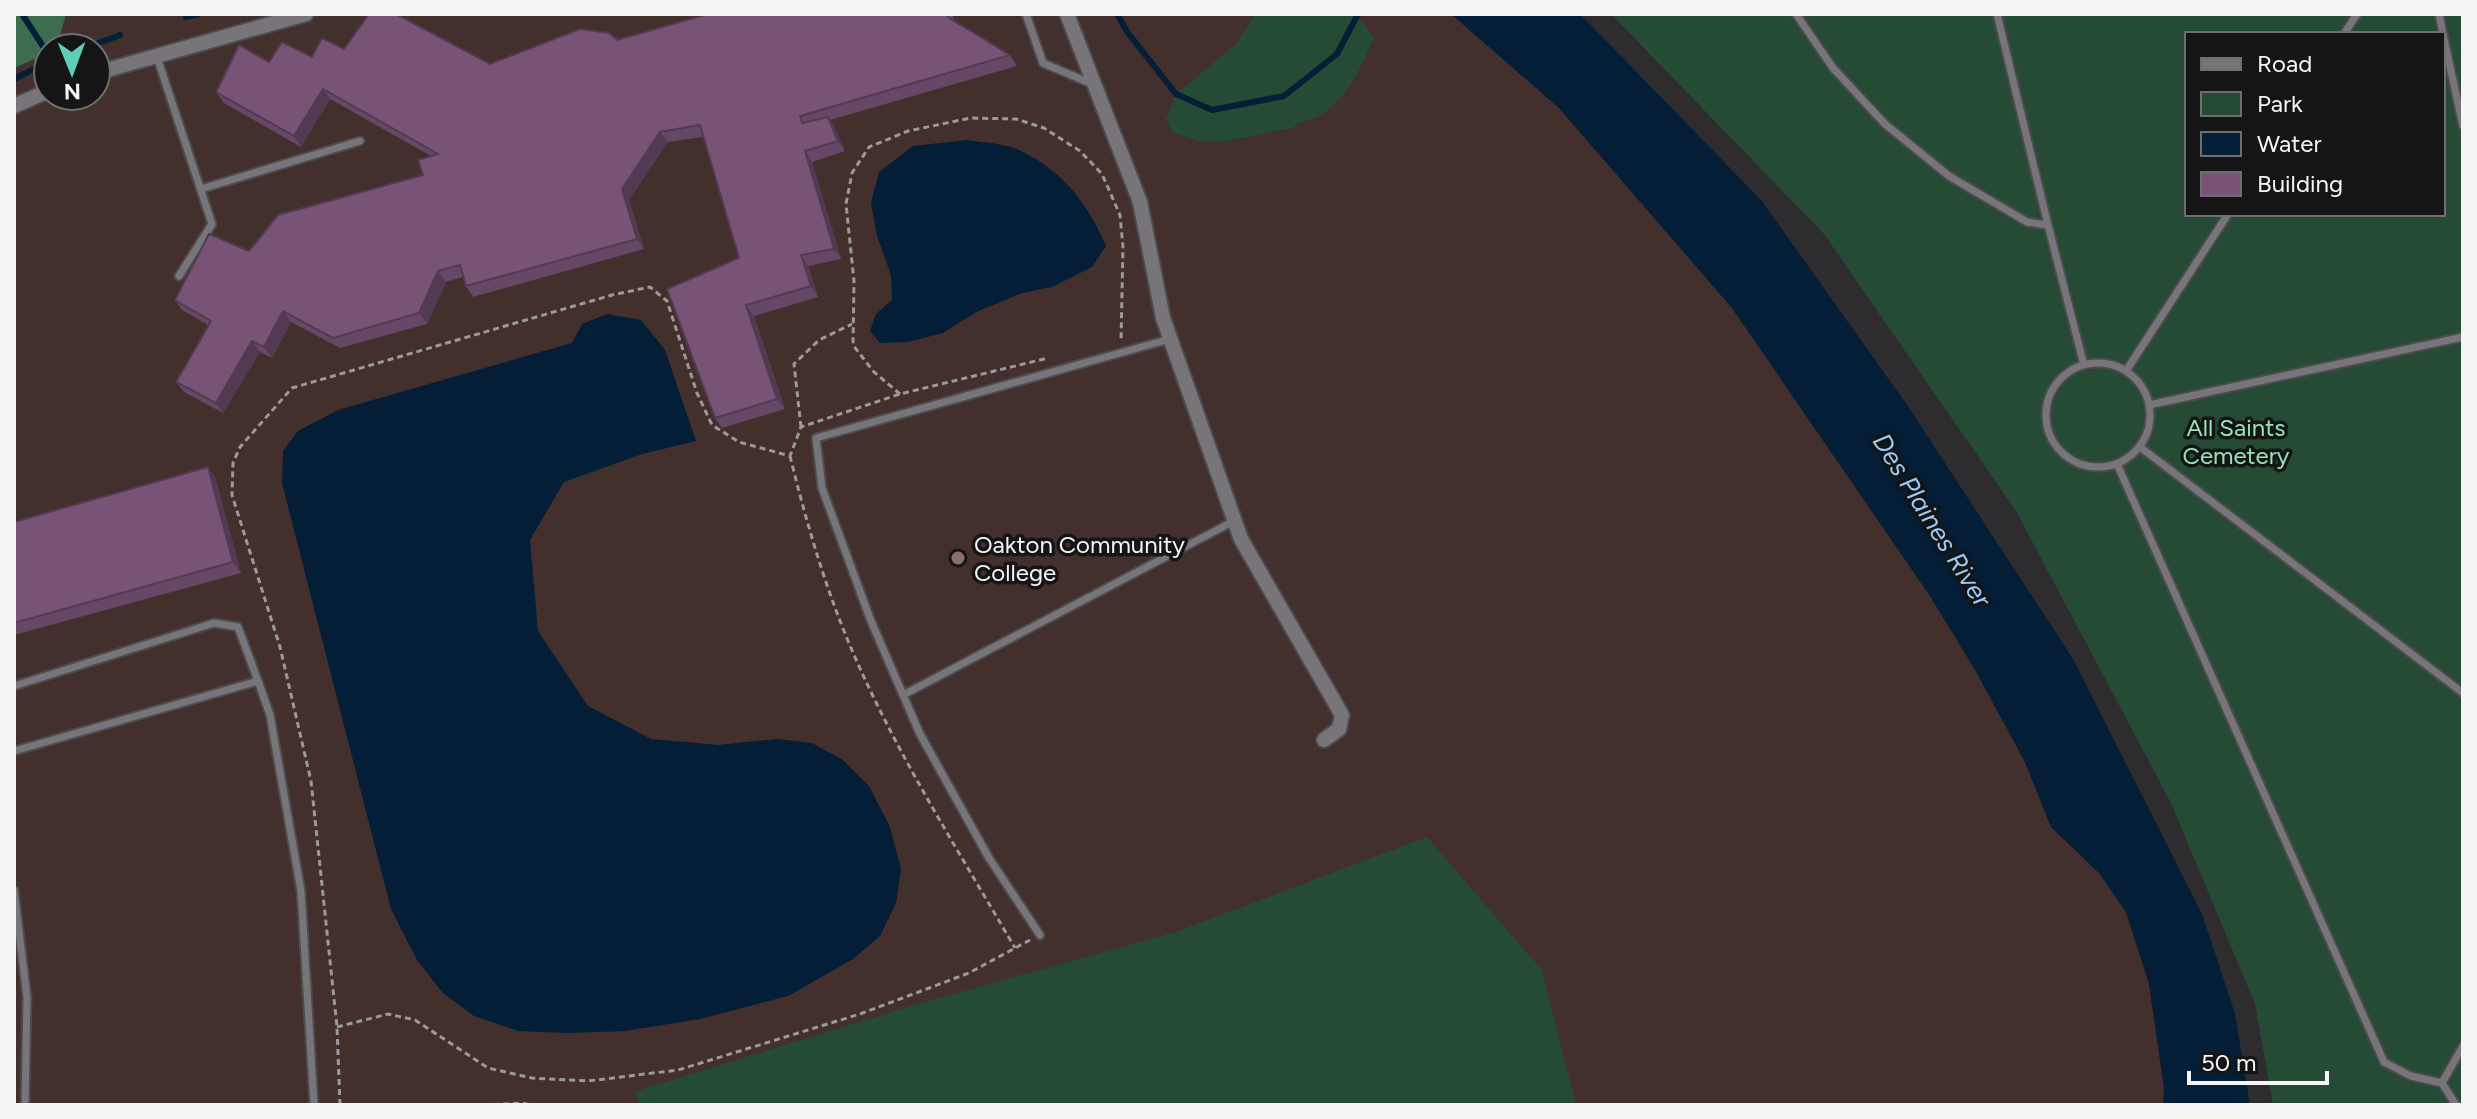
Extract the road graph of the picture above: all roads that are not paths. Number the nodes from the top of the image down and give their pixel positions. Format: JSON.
{"nodes":[{"id":1,"x":306,"y":14,"type":"edge"},
{"id":2,"x":1026,"y":14,"type":"edge"},
{"id":3,"x":1067,"y":14,"type":"edge"},
{"id":4,"x":1796,"y":14,"type":"edge"},
{"id":5,"x":1997,"y":14,"type":"edge"},
{"id":6,"x":2357,"y":14,"type":"edge"},
{"id":7,"x":2345,"y":32,"type":"edge"},
{"id":8,"x":2445,"y":43,"type":"edge"},
{"id":9,"x":157,"y":57,"type":"junction"},
{"id":10,"x":112,"y":69,"type":"edge"},
{"id":11,"x":1094,"y":85,"type":"junction"},
{"id":12,"x":2463,"y":126,"type":"edge"},
{"id":13,"x":360,"y":141,"type":"dead end"},
{"id":14,"x":201,"y":189,"type":"junction"},
{"id":15,"x":2227,"y":216,"type":"edge"},
{"id":16,"x":2048,"y":225,"type":"junction"},
{"id":17,"x":179,"y":276,"type":"dead end"},
{"id":18,"x":2463,"y":337,"type":"edge"},
{"id":19,"x":1170,"y":339,"type":"junction"},
{"id":20,"x":2084,"y":365,"type":"junction"},
{"id":21,"x":2126,"y":371,"type":"junction"},
{"id":22,"x":2149,"y":405,"type":"junction"},
{"id":23,"x":2140,"y":447,"type":"junction"},
{"id":24,"x":2117,"y":464,"type":"junction"},
{"id":25,"x":1235,"y":521,"type":"junction"},
{"id":26,"x":258,"y":681,"type":"junction"},
{"id":27,"x":14,"y":686,"type":"edge"},
{"id":28,"x":2463,"y":693,"type":"edge"},
{"id":29,"x":903,"y":695,"type":"junction"},
{"id":30,"x":1324,"y":740,"type":"dead end"},
{"id":31,"x":14,"y":751,"type":"edge"},
{"id":32,"x":14,"y":890,"type":"edge"},
{"id":33,"x":1040,"y":935,"type":"road end"},
{"id":34,"x":14,"y":1043,"type":"edge"},
{"id":35,"x":25,"y":1043,"type":"junction"},
{"id":36,"x":2463,"y":1046,"type":"edge"},
{"id":37,"x":2442,"y":1083,"type":"junction"},
{"id":38,"x":25,"y":1105,"type":"edge"},
{"id":39,"x":314,"y":1105,"type":"edge"},
{"id":40,"x":2456,"y":1105,"type":"edge"}],
"edges":[{"from":1,"to":9,"type":"street"},
{"from":2,"to":11,"type":"lane"},
{"from":3,"to":11,"type":"street"},
{"from":4,"to":16,"type":"lane"},
{"from":5,"to":16,"type":"lane"},
{"from":6,"to":7,"type":"lane"},
{"from":8,"to":12,"type":"lane"},
{"from":9,"to":10,"type":"street"},
{"from":9,"to":14,"type":"lane"},
{"from":11,"to":19,"type":"street"},
{"from":13,"to":14,"type":"lane"},
{"from":14,"to":17,"type":"lane"},
{"from":15,"to":21,"type":"lane"},
{"from":16,"to":20,"type":"lane"},
{"from":18,"to":22,"type":"lane"},
{"from":19,"to":25,"type":"street"},
{"from":19,"to":29,"type":"lane"},
{"from":20,"to":21,"type":"lane"},
{"from":20,"to":24,"type":"lane"},
{"from":21,"to":22,"type":"lane"},
{"from":22,"to":23,"type":"lane"},
{"from":23,"to":24,"type":"lane"},
{"from":23,"to":28,"type":"lane"},
{"from":24,"to":37,"type":"lane"},
{"from":25,"to":29,"type":"lane"},
{"from":25,"to":30,"type":"street"},
{"from":26,"to":27,"type":"lane"},
{"from":26,"to":31,"type":"lane"},
{"from":26,"to":39,"type":"lane"},
{"from":29,"to":33,"type":"lane"},
{"from":32,"to":35,"type":"lane"},
{"from":34,"to":35,"type":"lane"},
{"from":35,"to":38,"type":"lane"},
{"from":36,"to":37,"type":"lane"},
{"from":37,"to":40,"type":"lane"}]}
